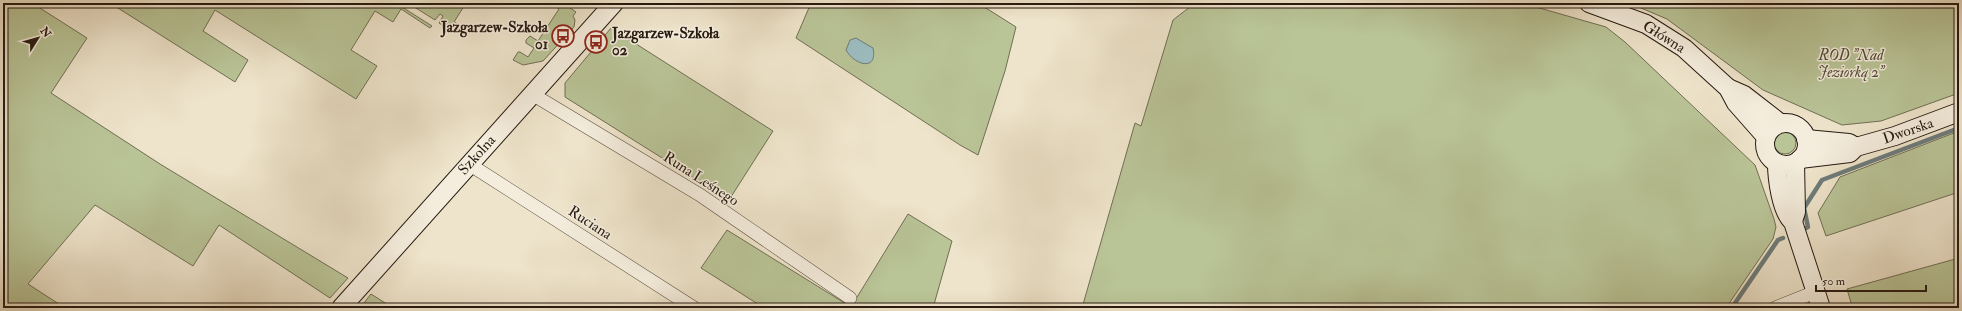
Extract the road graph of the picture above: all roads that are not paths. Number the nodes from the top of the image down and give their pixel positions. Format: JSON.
{"nodes":[{"id":1,"x":614,"y":3,"type":"edge"},
{"id":2,"x":1589,"y":3,"type":"edge"},
{"id":3,"x":1728,"y":88,"type":"junction"},
{"id":4,"x":532,"y":94,"type":"junction"},
{"id":5,"x":1959,"y":112,"type":"edge"},
{"id":6,"x":1780,"y":123,"type":"junction"},
{"id":7,"x":1766,"y":137,"type":"junction"},
{"id":8,"x":1806,"y":139,"type":"junction"},
{"id":9,"x":1856,"y":147,"type":"junction"},
{"id":10,"x":1791,"y":162,"type":"junction"},
{"id":11,"x":469,"y":164,"type":"junction"},
{"id":12,"x":850,"y":298,"type":"dead end"},
{"id":13,"x":1818,"y":300,"type":"edge"},
{"id":14,"x":343,"y":307,"type":"edge"},
{"id":15,"x":694,"y":308,"type":"edge"},
{"id":16,"x":1774,"y":308,"type":"edge"}],
"edges":[{"from":1,"to":4,"type":"street","name":"Szkolna"},
{"from":2,"to":3,"type":"street","name":"Główna"},
{"from":3,"to":6,"type":"street","name":"Główna"},
{"from":3,"to":7,"type":"street","name":"Główna"},
{"from":4,"to":11,"type":"street","name":"Szkolna"},
{"from":4,"to":12,"type":"street","name":"Runa Leśnego"},
{"from":5,"to":9,"type":"street","name":"Dworska"},
{"from":6,"to":7,"type":"street"},
{"from":6,"to":8,"type":"street"},
{"from":7,"to":10,"type":"street"},
{"from":8,"to":9,"type":"street"},
{"from":8,"to":10,"type":"street"},
{"from":9,"to":10,"type":"street","name":"Dworska"},
{"from":10,"to":13,"type":"street"},
{"from":11,"to":14,"type":"street","name":"Szkolna"},
{"from":11,"to":15,"type":"street","name":"Ruciana"},
{"from":13,"to":16,"type":"street"}]}
